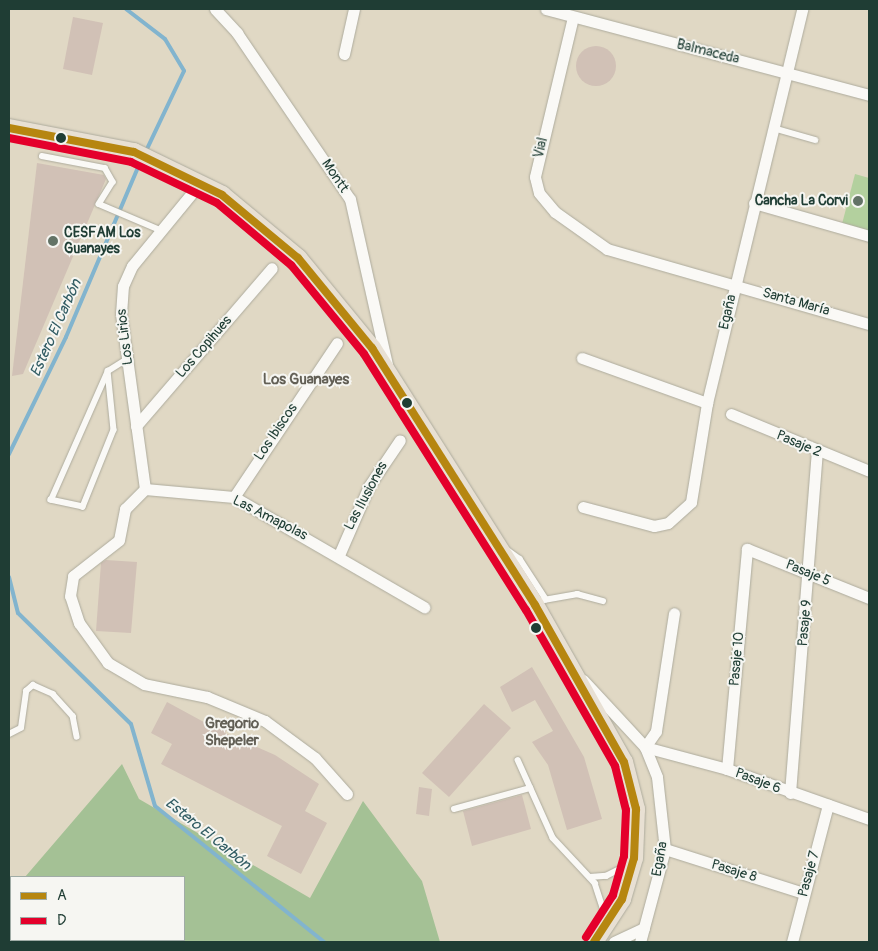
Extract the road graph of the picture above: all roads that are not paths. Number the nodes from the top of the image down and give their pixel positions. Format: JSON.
{"nodes":[{"id":1,"x":215,"y":9,"type":"edge"},
{"id":2,"x":354,"y":9,"type":"edge"},
{"id":3,"x":546,"y":9,"type":"edge"},
{"id":4,"x":802,"y":9,"type":"edge"},
{"id":5,"x":573,"y":17,"type":"junction"},
{"id":6,"x":344,"y":54,"type":"dead end"},
{"id":7,"x":787,"y":72,"type":"junction"},
{"id":8,"x":869,"y":95,"type":"edge"},
{"id":9,"x":9,"y":128,"type":"edge"},
{"id":10,"x":773,"y":128,"type":"junction"},
{"id":11,"x":815,"y":140,"type":"dead end"},
{"id":12,"x":42,"y":156,"type":"dead end"},
{"id":13,"x":201,"y":182,"type":"junction"},
{"id":14,"x":754,"y":204,"type":"junction"},
{"id":15,"x":160,"y":230,"type":"junction"},
{"id":16,"x":869,"y":236,"type":"edge"},
{"id":17,"x":607,"y":249,"type":"joint"},
{"id":18,"x":272,"y":268,"type":"dead end"},
{"id":19,"x":734,"y":285,"type":"junction"},
{"id":20,"x":869,"y":324,"type":"edge"},
{"id":21,"x":337,"y":343,"type":"dead end"},
{"id":22,"x":582,"y":358,"type":"dead end"},
{"id":23,"x":127,"y":359,"type":"junction"},
{"id":24,"x":108,"y":371,"type":"junction"},
{"id":25,"x":389,"y":374,"type":"junction"},
{"id":26,"x":706,"y":403,"type":"junction"},
{"id":27,"x":731,"y":414,"type":"dead end"},
{"id":28,"x":136,"y":426,"type":"junction"},
{"id":29,"x":400,"y":440,"type":"dead end"},
{"id":30,"x":817,"y":452,"type":"junction"},
{"id":31,"x":869,"y":471,"type":"edge"},
{"id":32,"x":145,"y":489,"type":"junction"},
{"id":33,"x":234,"y":497,"type":"junction"},
{"id":34,"x":583,"y":506,"type":"dead end"},
{"id":35,"x":748,"y":549,"type":"joint"},
{"id":36,"x":339,"y":555,"type":"junction"},
{"id":37,"x":810,"y":574,"type":"junction"},
{"id":38,"x":869,"y":598,"type":"edge"},
{"id":39,"x":604,"y":601,"type":"dead end"},
{"id":40,"x":541,"y":602,"type":"junction"},
{"id":41,"x":424,"y":607,"type":"dead end"},
{"id":42,"x":674,"y":613,"type":"dead end"},
{"id":43,"x":575,"y":672,"type":"junction"},
{"id":44,"x":9,"y":734,"type":"edge"},
{"id":45,"x":77,"y":737,"type":"dead end"},
{"id":46,"x":645,"y":747,"type":"junction"},
{"id":47,"x":518,"y":760,"type":"dead end"},
{"id":48,"x":727,"y":769,"type":"junction"},
{"id":49,"x":530,"y":788,"type":"junction"},
{"id":50,"x":790,"y":793,"type":"junction"},
{"id":51,"x":347,"y":794,"type":"dead end"},
{"id":52,"x":828,"y":805,"type":"junction"},
{"id":53,"x":454,"y":809,"type":"dead end"},
{"id":54,"x":869,"y":819,"type":"edge"},
{"id":55,"x":665,"y":849,"type":"junction"},
{"id":56,"x":634,"y":858,"type":"junction"},
{"id":57,"x":590,"y":877,"type":"junction"},
{"id":58,"x":804,"y":893,"type":"junction"},
{"id":59,"x":607,"y":926,"type":"junction"},
{"id":60,"x":644,"y":928,"type":"junction"},
{"id":61,"x":594,"y":942,"type":"edge"},
{"id":62,"x":614,"y":942,"type":"edge"},
{"id":63,"x":640,"y":942,"type":"edge"},
{"id":64,"x":792,"y":942,"type":"edge"}],
"edges":[{"from":1,"to":25,"type":"street","name":"Montt"},
{"from":2,"to":6,"type":"street"},
{"from":3,"to":5,"type":"street","name":"Balmaceda"},
{"from":4,"to":7,"type":"street","name":"Egaña"},
{"from":5,"to":7,"type":"street","name":"Balmaceda"},
{"from":5,"to":17,"type":"street","name":"Vial"},
{"from":7,"to":8,"type":"street","name":"Balmaceda"},
{"from":7,"to":10,"type":"street","name":"Egaña"},
{"from":9,"to":13,"type":"main road"},
{"from":10,"to":11,"type":"lane"},
{"from":10,"to":14,"type":"street","name":"Egaña"},
{"from":12,"to":15,"type":"lane"},
{"from":13,"to":15,"type":"street","name":"Los Lirios"},
{"from":13,"to":25,"type":"main road"},
{"from":14,"to":16,"type":"street"},
{"from":14,"to":19,"type":"street","name":"Egaña"},
{"from":15,"to":23,"type":"street","name":"Los Lirios"},
{"from":17,"to":19,"type":"street","name":"Santa María"},
{"from":18,"to":28,"type":"street","name":"Los Copihues"},
{"from":19,"to":20,"type":"street","name":"Santa María"},
{"from":19,"to":26,"type":"street","name":"Egaña"},
{"from":21,"to":33,"type":"street","name":"Los Ibiscos"},
{"from":22,"to":26,"type":"street"},
{"from":23,"to":24,"type":"lane"},
{"from":23,"to":28,"type":"street","name":"Los Lirios"},
{"from":24,"to":24,"type":"lane"},
{"from":25,"to":40,"type":"main road"},
{"from":26,"to":34,"type":"street","name":"Egaña"},
{"from":27,"to":30,"type":"street","name":"Pasaje 2"},
{"from":28,"to":32,"type":"street","name":"Los Lirios"},
{"from":29,"to":36,"type":"street","name":"Las Ilusiones"},
{"from":30,"to":31,"type":"street","name":"Pasaje 2"},
{"from":30,"to":37,"type":"street","name":"Pasaje 9"},
{"from":32,"to":33,"type":"street","name":"Las Amapolas"},
{"from":32,"to":51,"type":"street"},
{"from":33,"to":36,"type":"street","name":"Las Amapolas"},
{"from":35,"to":37,"type":"street","name":"Pasaje 5"},
{"from":35,"to":48,"type":"street","name":"Pasaje 10"},
{"from":36,"to":41,"type":"street","name":"Las Amapolas"},
{"from":37,"to":38,"type":"street","name":"Pasaje 5"},
{"from":37,"to":50,"type":"street","name":"Pasaje 9"},
{"from":39,"to":40,"type":"lane"},
{"from":40,"to":43,"type":"main road"},
{"from":42,"to":46,"type":"street"},
{"from":43,"to":46,"type":"street","name":"Egaña"},
{"from":43,"to":56,"type":"main road"},
{"from":44,"to":45,"type":"lane"},
{"from":46,"to":48,"type":"street","name":"Pasaje 6"},
{"from":46,"to":55,"type":"street","name":"Egaña"},
{"from":47,"to":49,"type":"lane"},
{"from":48,"to":50,"type":"street","name":"Pasaje 6"},
{"from":49,"to":53,"type":"lane"},
{"from":49,"to":57,"type":"lane"},
{"from":50,"to":52,"type":"street","name":"Pasaje 6"},
{"from":52,"to":54,"type":"street","name":"Pasaje 6"},
{"from":52,"to":58,"type":"street","name":"Pasaje 7"},
{"from":55,"to":58,"type":"street","name":"Pasaje 8"},
{"from":55,"to":60,"type":"street","name":"Egaña"},
{"from":56,"to":57,"type":"lane"},
{"from":56,"to":59,"type":"main road"},
{"from":57,"to":59,"type":"lane"},
{"from":58,"to":64,"type":"street","name":"Pasaje 7"},
{"from":59,"to":61,"type":"main road"},
{"from":60,"to":62,"type":"street"},
{"from":60,"to":63,"type":"street","name":"Egaña"}]}
